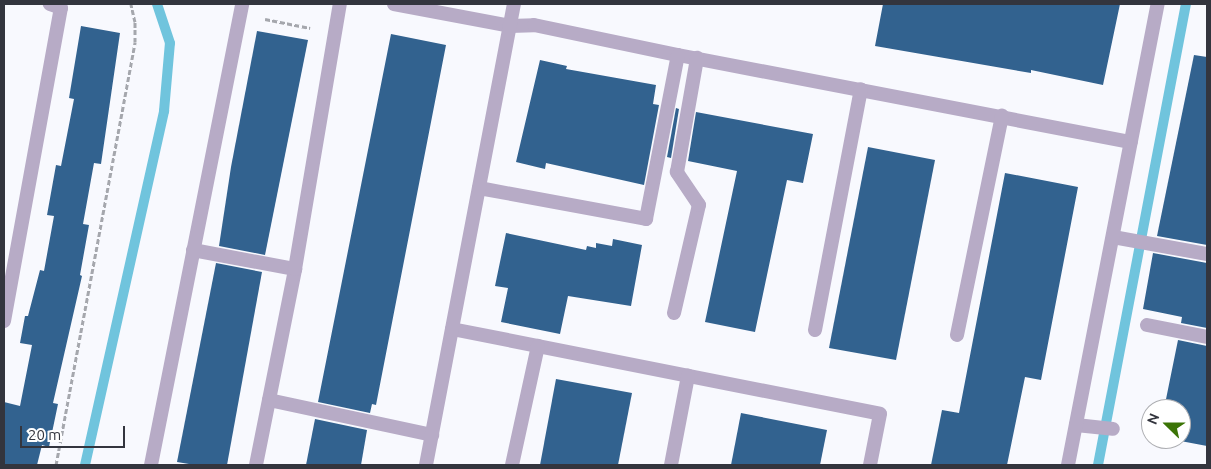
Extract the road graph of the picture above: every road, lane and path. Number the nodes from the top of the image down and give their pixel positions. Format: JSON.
{"nodes":[{"id":1,"x":50,"y":4,"type":"edge"},
{"id":2,"x":131,"y":4,"type":"edge"},
{"id":3,"x":340,"y":4,"type":"edge"},
{"id":4,"x":394,"y":4,"type":"edge"},
{"id":5,"x":514,"y":4,"type":"edge"},
{"id":6,"x":1158,"y":4,"type":"edge"},
{"id":7,"x":241,"y":9,"type":"edge"},
{"id":8,"x":510,"y":26,"type":"junction"},
{"id":9,"x":334,"y":32,"type":"junction"},
{"id":10,"x":678,"y":55,"type":"junction"},
{"id":11,"x":697,"y":58,"type":"junction"},
{"id":12,"x":861,"y":89,"type":"junction"},
{"id":13,"x":1002,"y":116,"type":"junction"},
{"id":14,"x":1131,"y":142,"type":"junction"},
{"id":15,"x":479,"y":188,"type":"junction"},
{"id":16,"x":1116,"y":238,"type":"junction"},
{"id":17,"x":193,"y":250,"type":"junction"},
{"id":18,"x":1207,"y":254,"type":"edge"},
{"id":19,"x":295,"y":269,"type":"junction"},
{"id":20,"x":674,"y":313,"type":"dead end"},
{"id":21,"x":4,"y":321,"type":"edge"},
{"id":22,"x":1148,"y":326,"type":"dead end"},
{"id":23,"x":452,"y":329,"type":"junction"},
{"id":24,"x":815,"y":330,"type":"dead end"},
{"id":25,"x":957,"y":335,"type":"dead end"},
{"id":26,"x":1207,"y":337,"type":"edge"},
{"id":27,"x":538,"y":346,"type":"junction"},
{"id":28,"x":688,"y":376,"type":"junction"},
{"id":29,"x":269,"y":400,"type":"junction"},
{"id":30,"x":1081,"y":425,"type":"junction"},
{"id":31,"x":1113,"y":429,"type":"dead end"},
{"id":32,"x":432,"y":435,"type":"junction"},
{"id":33,"x":56,"y":465,"type":"edge"},
{"id":34,"x":151,"y":465,"type":"edge"},
{"id":35,"x":256,"y":465,"type":"edge"},
{"id":36,"x":426,"y":465,"type":"edge"},
{"id":37,"x":512,"y":465,"type":"edge"},
{"id":38,"x":671,"y":465,"type":"edge"},
{"id":39,"x":870,"y":465,"type":"edge"},
{"id":40,"x":1068,"y":465,"type":"edge"}],
"edges":[{"from":1,"to":21,"type":"street"},
{"from":2,"to":33,"type":"path"},
{"from":3,"to":9,"type":"street"},
{"from":4,"to":8,"type":"street"},
{"from":5,"to":8,"type":"street"},
{"from":6,"to":14,"type":"street"},
{"from":7,"to":9,"type":"path"},
{"from":7,"to":17,"type":"street"},
{"from":8,"to":10,"type":"street"},
{"from":8,"to":15,"type":"street"},
{"from":9,"to":19,"type":"street"},
{"from":10,"to":11,"type":"street"},
{"from":10,"to":15,"type":"street"},
{"from":11,"to":12,"type":"street"},
{"from":11,"to":20,"type":"street"},
{"from":12,"to":13,"type":"street"},
{"from":12,"to":24,"type":"street"},
{"from":13,"to":14,"type":"street"},
{"from":13,"to":25,"type":"street"},
{"from":14,"to":16,"type":"street"},
{"from":15,"to":23,"type":"street"},
{"from":16,"to":18,"type":"street"},
{"from":16,"to":30,"type":"street"},
{"from":17,"to":19,"type":"street"},
{"from":17,"to":34,"type":"street"},
{"from":19,"to":29,"type":"street"},
{"from":22,"to":26,"type":"street"},
{"from":23,"to":27,"type":"street"},
{"from":23,"to":32,"type":"street"},
{"from":27,"to":28,"type":"street"},
{"from":27,"to":37,"type":"street"},
{"from":28,"to":38,"type":"street"},
{"from":28,"to":39,"type":"street"},
{"from":29,"to":32,"type":"street"},
{"from":29,"to":35,"type":"street"},
{"from":30,"to":31,"type":"street"},
{"from":30,"to":40,"type":"street"},
{"from":32,"to":36,"type":"street"}]}
